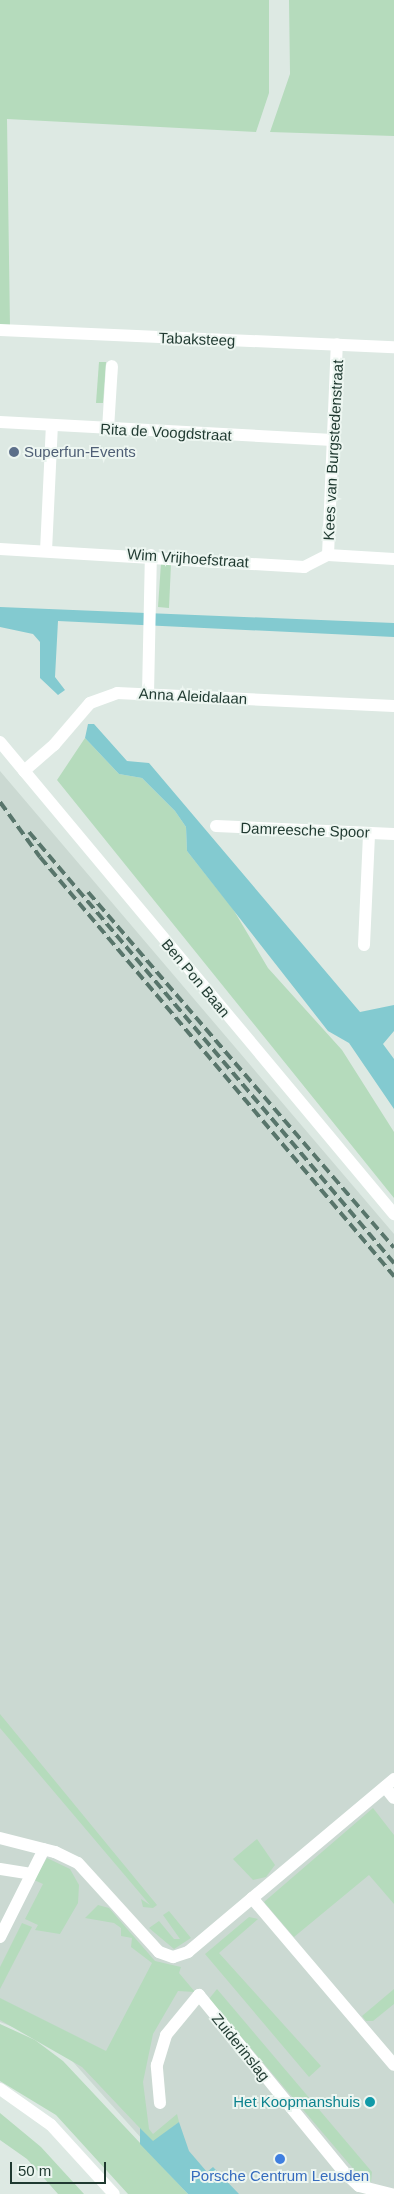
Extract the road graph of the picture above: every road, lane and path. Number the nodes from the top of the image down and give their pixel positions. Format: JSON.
{"nodes":[{"id":1,"x":0,"y":330,"type":"edge"},
{"id":2,"x":337,"y":344,"type":"junction"},
{"id":3,"x":394,"y":347,"type":"edge"},
{"id":4,"x":112,"y":366,"type":"dead end"},
{"id":5,"x":0,"y":422,"type":"edge"},
{"id":6,"x":52,"y":426,"type":"junction"},
{"id":7,"x":108,"y":429,"type":"junction"},
{"id":8,"x":332,"y":440,"type":"junction"},
{"id":9,"x":0,"y":549,"type":"edge"},
{"id":10,"x":46,"y":551,"type":"junction"},
{"id":11,"x":151,"y":555,"type":"junction"},
{"id":12,"x":328,"y":555,"type":"junction"},
{"id":13,"x":394,"y":558,"type":"edge"},
{"id":14,"x":148,"y":694,"type":"junction"},
{"id":15,"x":394,"y":706,"type":"edge"},
{"id":16,"x":0,"y":742,"type":"edge"},
{"id":17,"x":24,"y":771,"type":"junction"},
{"id":18,"x":216,"y":826,"type":"dead end"},
{"id":19,"x":369,"y":833,"type":"junction"},
{"id":20,"x":394,"y":834,"type":"edge"},
{"id":21,"x":364,"y":945,"type":"dead end"},
{"id":22,"x":394,"y":1214,"type":"edge"},
{"id":23,"x":389,"y":1783,"type":"edge"},
{"id":24,"x":394,"y":1798,"type":"edge"},
{"id":25,"x":0,"y":1838,"type":"edge"},
{"id":26,"x":44,"y":1848,"type":"junction"},
{"id":27,"x":0,"y":1869,"type":"edge"},
{"id":28,"x":30,"y":1874,"type":"junction"},
{"id":29,"x":252,"y":1898,"type":"junction"},
{"id":30,"x":0,"y":1937,"type":"edge"},
{"id":31,"x":394,"y":2064,"type":"edge"},
{"id":32,"x":0,"y":2089,"type":"edge"},
{"id":33,"x":160,"y":2104,"type":"dead end"},
{"id":34,"x":114,"y":2194,"type":"edge"},
{"id":35,"x":392,"y":2194,"type":"edge"}],
"edges":[{"from":1,"to":2,"type":"street","name":"Tabaksteeg"},
{"from":2,"to":3,"type":"street","name":"Tabaksteeg"},
{"from":2,"to":8,"type":"street","name":"Kees van Burgstedenstraat"},
{"from":4,"to":7,"type":"street"},
{"from":5,"to":6,"type":"street","name":"Rita de Voogdstraat"},
{"from":6,"to":7,"type":"street","name":"Rita de Voogdstraat"},
{"from":6,"to":10,"type":"street"},
{"from":7,"to":8,"type":"street","name":"Rita de Voogdstraat"},
{"from":8,"to":12,"type":"street","name":"Kees van Burgstedenstraat"},
{"from":9,"to":10,"type":"street","name":"Wim Vrijhoefstraat"},
{"from":10,"to":11,"type":"street","name":"Wim Vrijhoefstraat"},
{"from":11,"to":12,"type":"street","name":"Wim Vrijhoefstraat"},
{"from":11,"to":14,"type":"street"},
{"from":12,"to":13,"type":"street"},
{"from":14,"to":15,"type":"street","name":"Anna Aleidalaan"},
{"from":14,"to":17,"type":"street","name":"Anna Aleidalaan"},
{"from":16,"to":17,"type":"street","name":"Ben Pon Baan"},
{"from":17,"to":22,"type":"street","name":"Ben Pon Baan"},
{"from":18,"to":19,"type":"street","name":"Damreesche Spoor"},
{"from":19,"to":20,"type":"street","name":"Damreesche Spoor"},
{"from":19,"to":21,"type":"street"},
{"from":23,"to":24,"type":"street"},
{"from":23,"to":29,"type":"street"},
{"from":25,"to":26,"type":"street"},
{"from":26,"to":28,"type":"street"},
{"from":26,"to":29,"type":"street"},
{"from":27,"to":28,"type":"street"},
{"from":28,"to":30,"type":"street"},
{"from":29,"to":31,"type":"street"},
{"from":32,"to":34,"type":"street"},
{"from":33,"to":35,"type":"street","name":"Zuiderinslag"}]}
